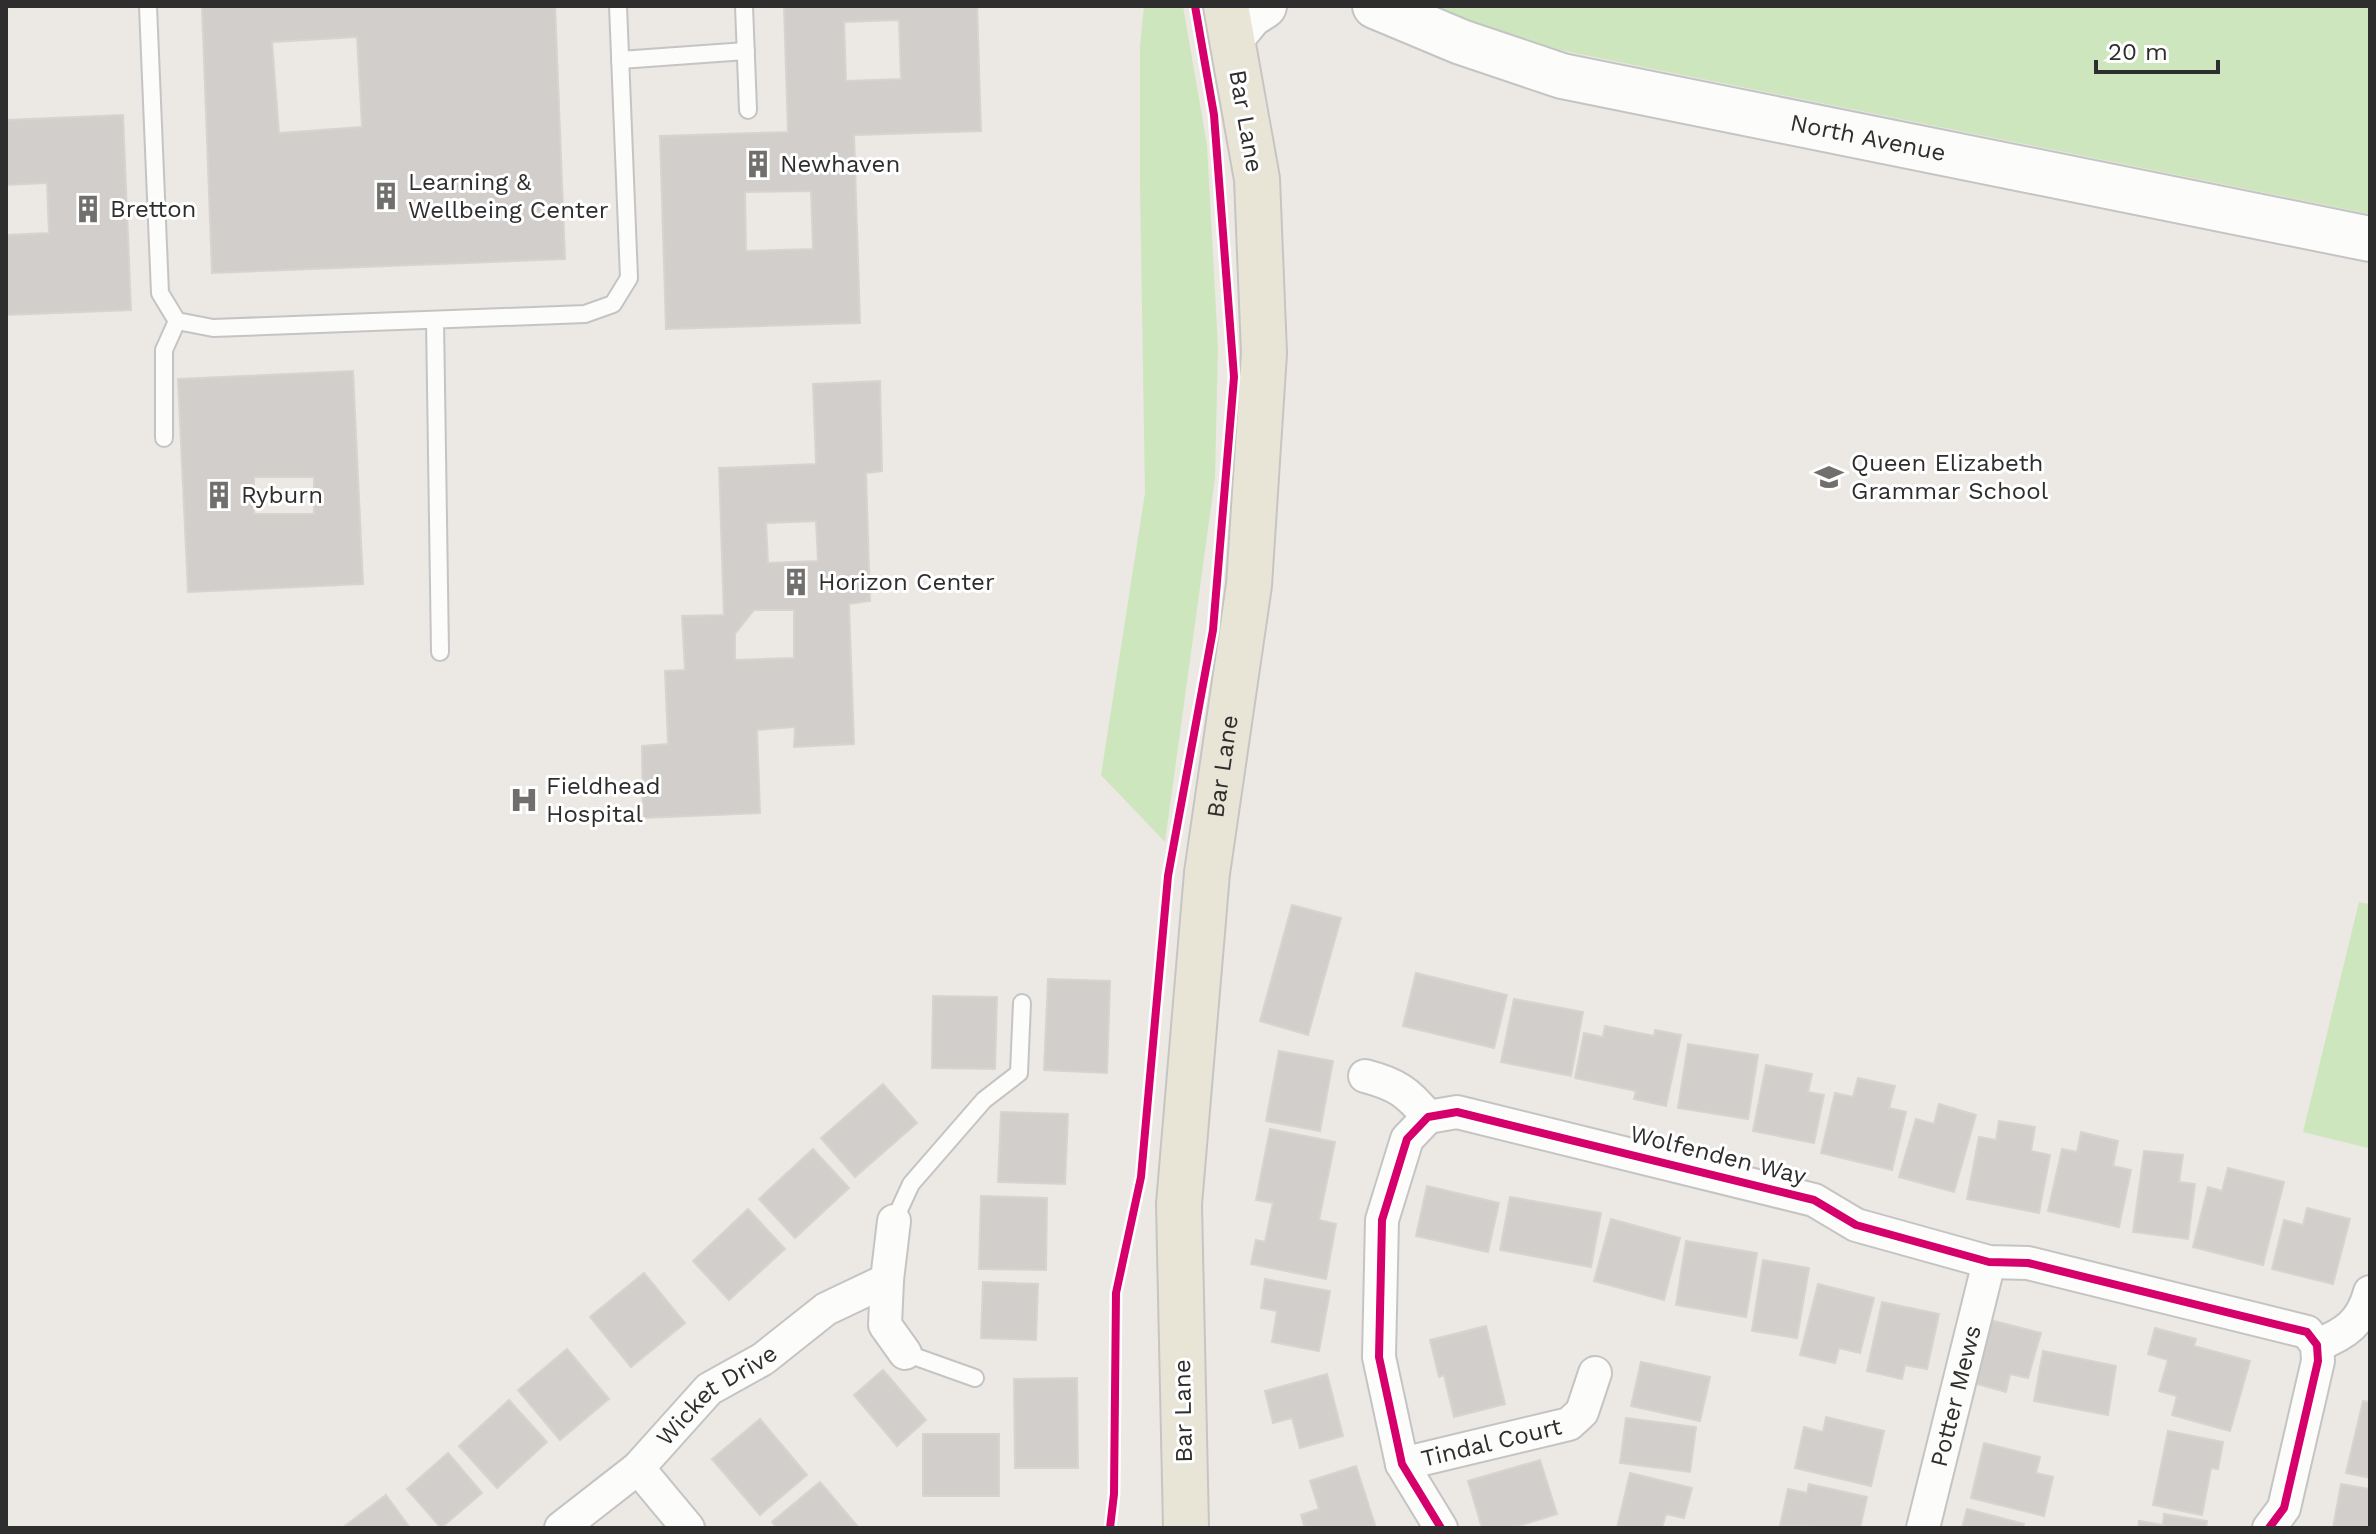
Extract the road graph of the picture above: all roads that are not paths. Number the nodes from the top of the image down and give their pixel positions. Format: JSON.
{"nodes":[{"id":1,"x":148,"y":6,"type":"edge"},
{"id":2,"x":618,"y":6,"type":"edge"},
{"id":3,"x":744,"y":6,"type":"edge"},
{"id":4,"x":1264,"y":6,"type":"edge"},
{"id":5,"x":1375,"y":6,"type":"edge"},
{"id":6,"x":1229,"y":21,"type":"edge"},
{"id":7,"x":746,"y":51,"type":"junction"},
{"id":8,"x":620,"y":60,"type":"junction"},
{"id":9,"x":748,"y":110,"type":"dead end"},
{"id":10,"x":2370,"y":239,"type":"edge"},
{"id":11,"x":435,"y":320,"type":"junction"},
{"id":12,"x":177,"y":321,"type":"junction"},
{"id":13,"x":164,"y":438,"type":"dead end"},
{"id":14,"x":440,"y":652,"type":"dead end"},
{"id":15,"x":1022,"y":1003,"type":"dead end"},
{"id":16,"x":1365,"y":1076,"type":"dead end"},
{"id":17,"x":1428,"y":1117,"type":"junction"},
{"id":18,"x":894,"y":1221,"type":"joint"},
{"id":19,"x":1989,"y":1262,"type":"junction"},
{"id":20,"x":887,"y":1280,"type":"junction"},
{"id":21,"x":2370,"y":1292,"type":"edge"},
{"id":22,"x":2317,"y":1345,"type":"junction"},
{"id":23,"x":905,"y":1353,"type":"joint"},
{"id":24,"x":1595,"y":1373,"type":"dead end"},
{"id":25,"x":975,"y":1378,"type":"dead end"},
{"id":26,"x":1402,"y":1464,"type":"junction"},
{"id":27,"x":638,"y":1468,"type":"junction"},
{"id":28,"x":561,"y":1528,"type":"edge"},
{"id":29,"x":688,"y":1528,"type":"edge"},
{"id":30,"x":1186,"y":1528,"type":"edge"},
{"id":31,"x":1441,"y":1528,"type":"edge"},
{"id":32,"x":1923,"y":1528,"type":"edge"},
{"id":33,"x":2269,"y":1528,"type":"edge"}],
"edges":[{"from":1,"to":12,"type":"lane"},
{"from":2,"to":8,"type":"lane"},
{"from":3,"to":7,"type":"lane"},
{"from":4,"to":6,"type":"street"},
{"from":5,"to":10,"type":"street","name":"North Avenue"},
{"from":6,"to":30,"type":"main road","name":"Bar Lane"},
{"from":7,"to":8,"type":"lane"},
{"from":7,"to":9,"type":"lane"},
{"from":8,"to":11,"type":"lane"},
{"from":11,"to":12,"type":"lane"},
{"from":11,"to":14,"type":"lane"},
{"from":12,"to":13,"type":"lane"},
{"from":15,"to":18,"type":"lane"},
{"from":16,"to":17,"type":"street"},
{"from":17,"to":19,"type":"street","name":"Wolfenden Way"},
{"from":17,"to":26,"type":"street"},
{"from":18,"to":20,"type":"street"},
{"from":19,"to":22,"type":"street","name":"Wolfenden Way"},
{"from":19,"to":32,"type":"street","name":"Potter Mews"},
{"from":20,"to":23,"type":"street"},
{"from":20,"to":27,"type":"street","name":"Wicket Drive"},
{"from":21,"to":22,"type":"street"},
{"from":22,"to":33,"type":"street"},
{"from":23,"to":25,"type":"lane"},
{"from":24,"to":26,"type":"street","name":"Tindal Court"},
{"from":26,"to":31,"type":"street"},
{"from":27,"to":28,"type":"street","name":"Wicket Drive"},
{"from":27,"to":29,"type":"street"}]}
